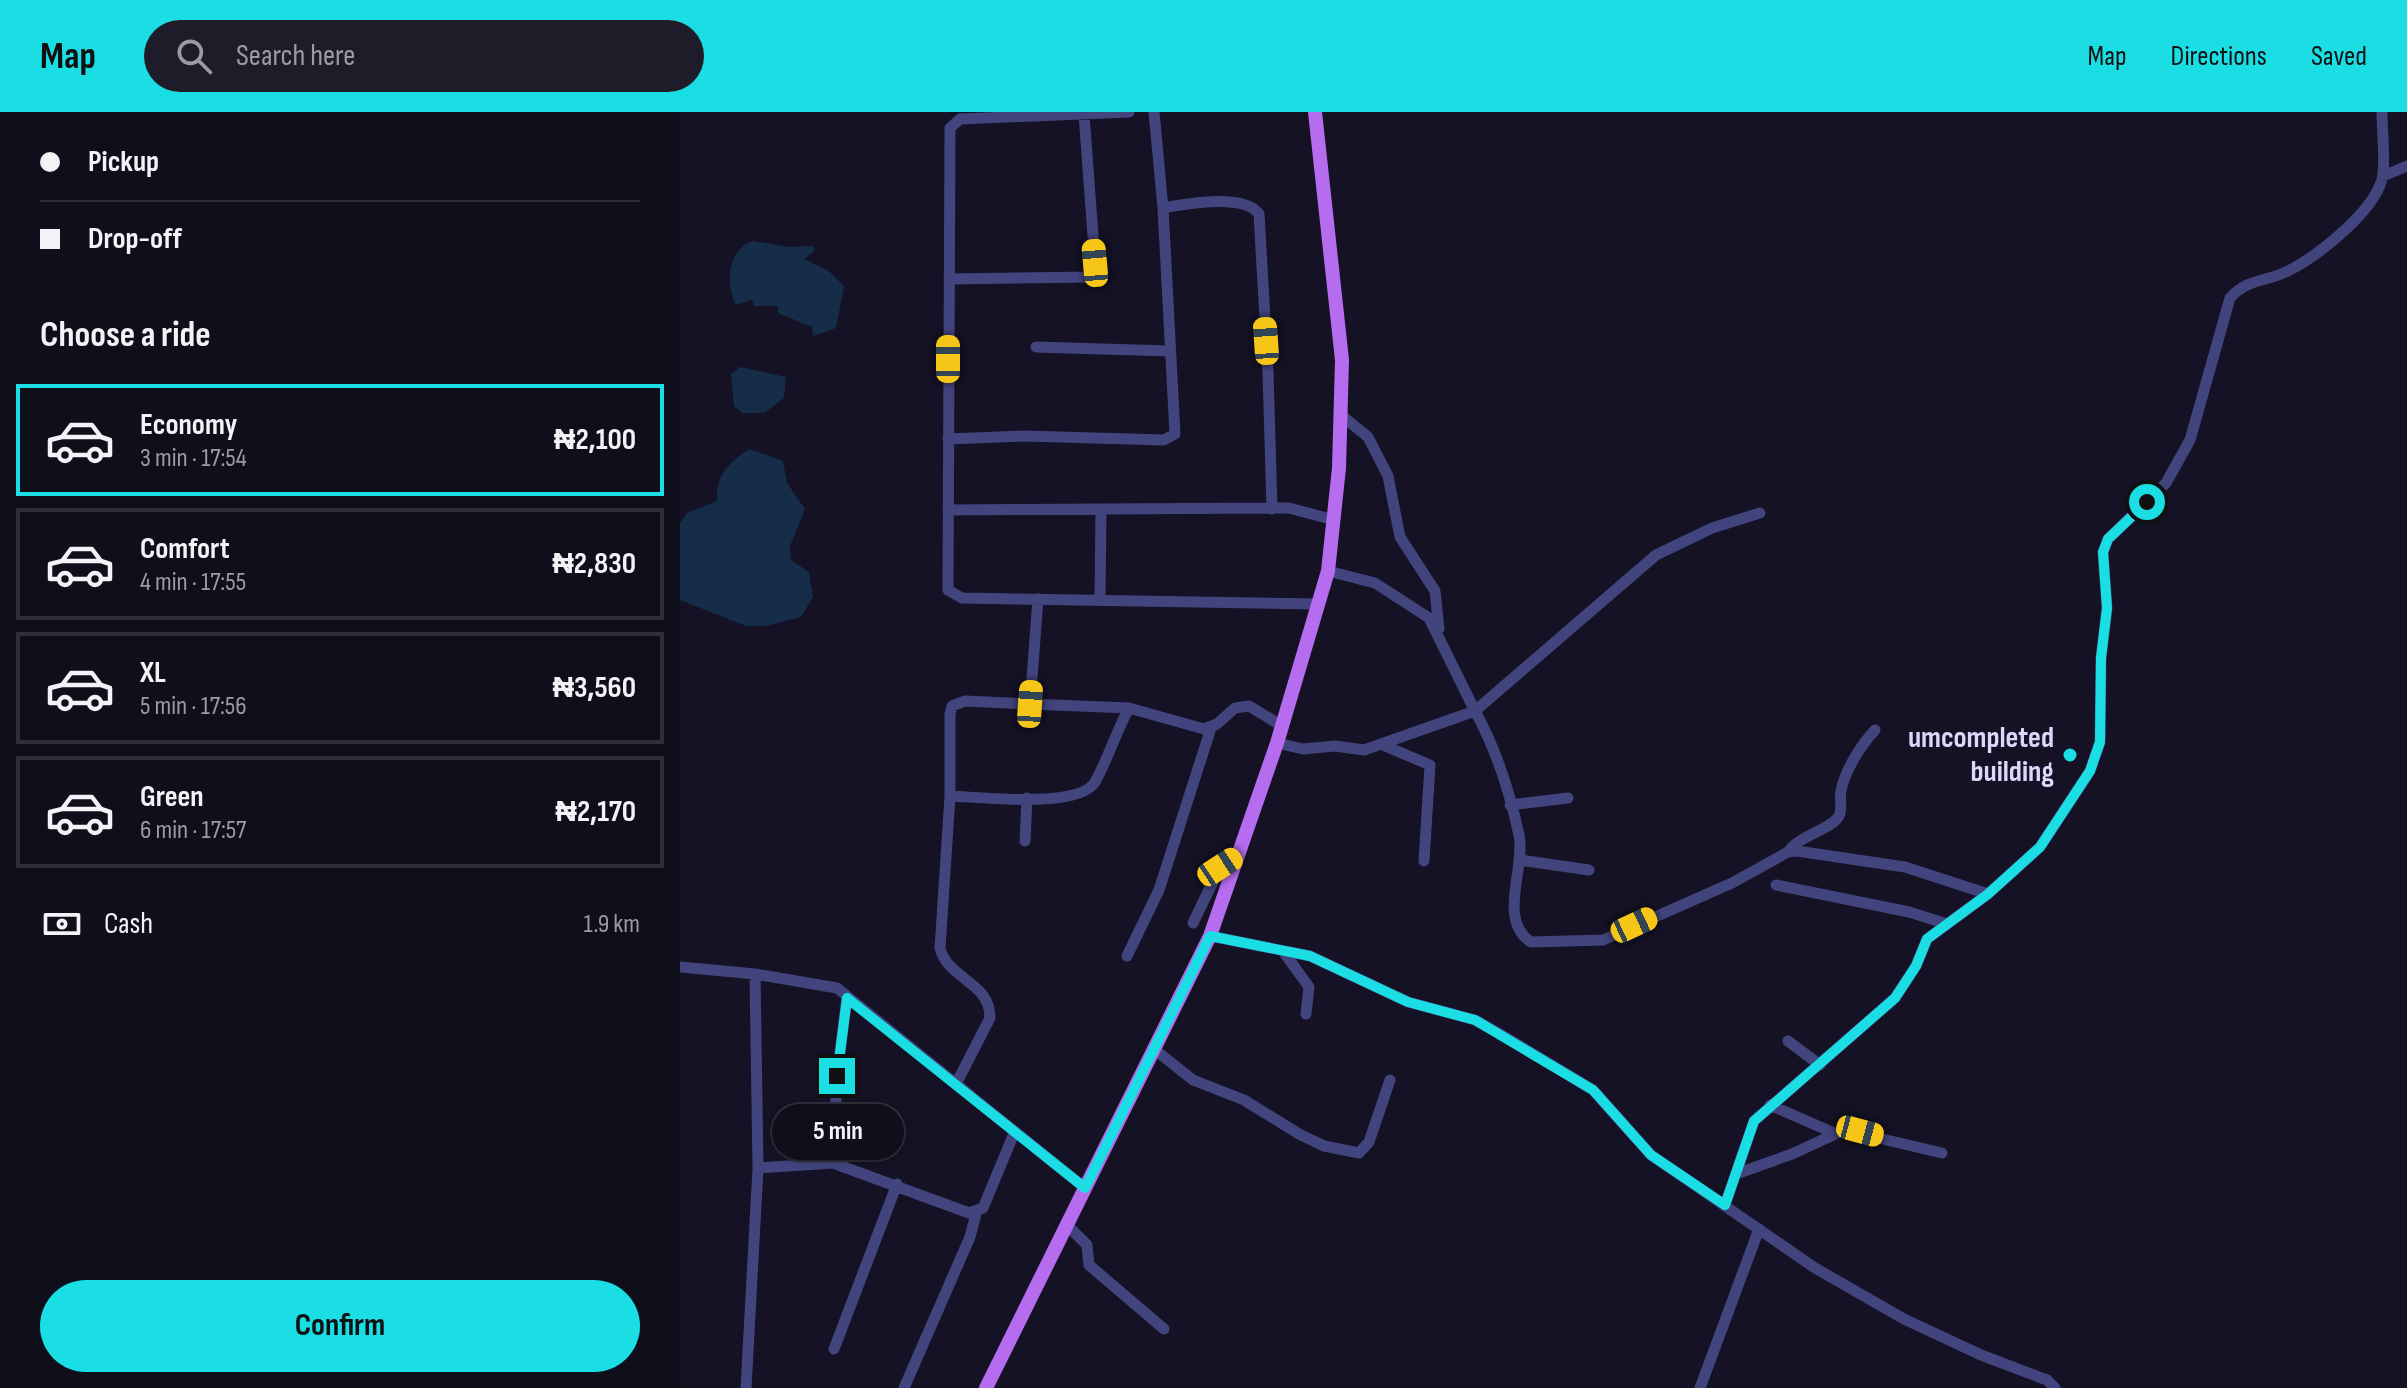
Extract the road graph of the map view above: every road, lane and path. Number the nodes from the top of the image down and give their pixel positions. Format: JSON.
{"nodes":[{"id":1,"x":948,"y":112,"type":"edge"},
{"id":2,"x":1129,"y":112,"type":"edge"},
{"id":3,"x":1154,"y":112,"type":"edge"},
{"id":4,"x":1315,"y":112,"type":"edge"},
{"id":5,"x":2382,"y":112,"type":"edge"},
{"id":6,"x":1020,"y":114,"type":"edge"},
{"id":7,"x":1084,"y":114,"type":"junction"},
{"id":8,"x":950,"y":128,"type":"junction"},
{"id":9,"x":2407,"y":166,"type":"edge"},
{"id":10,"x":2383,"y":176,"type":"junction"},
{"id":11,"x":1163,"y":208,"type":"junction"},
{"id":12,"x":949,"y":279,"type":"junction"},
{"id":13,"x":1036,"y":347,"type":"dead end"},
{"id":14,"x":1170,"y":351,"type":"junction"},
{"id":15,"x":1341,"y":415,"type":"junction"},
{"id":16,"x":948,"y":439,"type":"junction"},
{"id":17,"x":1272,"y":509,"type":"junction"},
{"id":18,"x":948,"y":510,"type":"junction"},
{"id":19,"x":1101,"y":510,"type":"junction"},
{"id":20,"x":1760,"y":513,"type":"dead end"},
{"id":21,"x":1334,"y":520,"type":"junction"},
{"id":22,"x":1328,"y":571,"type":"junction"},
{"id":23,"x":1038,"y":599,"type":"junction"},
{"id":24,"x":1100,"y":600,"type":"junction"},
{"id":25,"x":1318,"y":604,"type":"junction"},
{"id":26,"x":1439,"y":632,"type":"junction"},
{"id":27,"x":1030,"y":704,"type":"junction"},
{"id":28,"x":1129,"y":708,"type":"junction"},
{"id":29,"x":1475,"y":711,"type":"junction"},
{"id":30,"x":1282,"y":726,"type":"junction"},
{"id":31,"x":1211,"y":728,"type":"junction"},
{"id":32,"x":1875,"y":730,"type":"dead end"},
{"id":33,"x":1277,"y":743,"type":"junction"},
{"id":34,"x":1385,"y":746,"type":"junction"},
{"id":35,"x":950,"y":796,"type":"junction"},
{"id":36,"x":1027,"y":798,"type":"junction"},
{"id":37,"x":1568,"y":798,"type":"dead end"},
{"id":38,"x":1510,"y":805,"type":"junction"},
{"id":39,"x":1025,"y":841,"type":"dead end"},
{"id":40,"x":1788,"y":852,"type":"junction"},
{"id":41,"x":1238,"y":856,"type":"junction"},
{"id":42,"x":1520,"y":860,"type":"junction"},
{"id":43,"x":1424,"y":861,"type":"dead end"},
{"id":44,"x":1589,"y":870,"type":"dead end"},
{"id":45,"x":1776,"y":885,"type":"dead end"},
{"id":46,"x":1988,"y":894,"type":"junction"},
{"id":47,"x":1193,"y":923,"type":"dead end"},
{"id":48,"x":1944,"y":923,"type":"junction"},
{"id":49,"x":1210,"y":936,"type":"junction"},
{"id":50,"x":1283,"y":951,"type":"junction"},
{"id":51,"x":1127,"y":956,"type":"dead end"},
{"id":52,"x":680,"y":967,"type":"edge"},
{"id":53,"x":755,"y":974,"type":"junction"},
{"id":54,"x":847,"y":998,"type":"junction"},
{"id":55,"x":1306,"y":1014,"type":"dead end"},
{"id":56,"x":1788,"y":1041,"type":"dead end"},
{"id":57,"x":1154,"y":1049,"type":"junction"},
{"id":58,"x":1820,"y":1065,"type":"junction"},
{"id":59,"x":1390,"y":1080,"type":"dead end"},
{"id":60,"x":956,"y":1084,"type":"junction"},
{"id":61,"x":1770,"y":1105,"type":"junction"},
{"id":62,"x":1015,"y":1131,"type":"junction"},
{"id":63,"x":1834,"y":1133,"type":"junction"},
{"id":64,"x":1942,"y":1153,"type":"dead end"},
{"id":65,"x":833,"y":1163,"type":"junction"},
{"id":66,"x":758,"y":1168,"type":"junction"},
{"id":67,"x":1736,"y":1174,"type":"junction"},
{"id":68,"x":897,"y":1184,"type":"junction"},
{"id":69,"x":1085,"y":1188,"type":"junction"},
{"id":70,"x":1725,"y":1205,"type":"junction"},
{"id":71,"x":977,"y":1210,"type":"junction"},
{"id":72,"x":1066,"y":1224,"type":"junction"},
{"id":73,"x":1759,"y":1229,"type":"junction"},
{"id":74,"x":1164,"y":1329,"type":"dead end"},
{"id":75,"x":834,"y":1349,"type":"dead end"},
{"id":76,"x":746,"y":1388,"type":"edge"},
{"id":77,"x":904,"y":1388,"type":"edge"},
{"id":78,"x":986,"y":1388,"type":"edge"},
{"id":79,"x":1700,"y":1388,"type":"edge"},
{"id":80,"x":2055,"y":1388,"type":"edge"}],
"edges":[{"from":1,"to":8,"type":"street"},
{"from":2,"to":7,"type":"street"},
{"from":3,"to":11,"type":"street"},
{"from":4,"to":15,"type":"main road"},
{"from":5,"to":10,"type":"street"},
{"from":6,"to":7,"type":"street"},
{"from":6,"to":8,"type":"street"},
{"from":7,"to":12,"type":"street"},
{"from":8,"to":12,"type":"street"},
{"from":9,"to":10,"type":"street"},
{"from":10,"to":46,"type":"street"},
{"from":11,"to":14,"type":"street"},
{"from":11,"to":17,"type":"street"},
{"from":12,"to":16,"type":"street"},
{"from":13,"to":14,"type":"street"},
{"from":14,"to":16,"type":"street"},
{"from":15,"to":21,"type":"main road"},
{"from":15,"to":26,"type":"street"},
{"from":16,"to":18,"type":"street"},
{"from":17,"to":19,"type":"street"},
{"from":17,"to":21,"type":"street"},
{"from":18,"to":19,"type":"street"},
{"from":18,"to":23,"type":"street"},
{"from":19,"to":24,"type":"street"},
{"from":20,"to":29,"type":"street"},
{"from":21,"to":22,"type":"main road"},
{"from":22,"to":25,"type":"main road"},
{"from":22,"to":26,"type":"street"},
{"from":23,"to":24,"type":"street"},
{"from":23,"to":27,"type":"street"},
{"from":24,"to":25,"type":"street"},
{"from":25,"to":30,"type":"main road"},
{"from":26,"to":29,"type":"street"},
{"from":27,"to":28,"type":"street"},
{"from":27,"to":35,"type":"street"},
{"from":28,"to":31,"type":"street"},
{"from":28,"to":36,"type":"street"},
{"from":29,"to":34,"type":"street"},
{"from":29,"to":38,"type":"street"},
{"from":30,"to":31,"type":"street"},
{"from":30,"to":33,"type":"main road"},
{"from":31,"to":51,"type":"street"},
{"from":32,"to":40,"type":"street"},
{"from":33,"to":34,"type":"street"},
{"from":33,"to":41,"type":"main road"},
{"from":34,"to":43,"type":"street"},
{"from":35,"to":36,"type":"street"},
{"from":35,"to":60,"type":"street"},
{"from":36,"to":39,"type":"street"},
{"from":37,"to":38,"type":"street"},
{"from":38,"to":42,"type":"street"},
{"from":40,"to":42,"type":"street"},
{"from":40,"to":46,"type":"street"},
{"from":41,"to":47,"type":"street"},
{"from":41,"to":49,"type":"main road"},
{"from":42,"to":44,"type":"street"},
{"from":45,"to":48,"type":"street"},
{"from":46,"to":48,"type":"street"},
{"from":48,"to":58,"type":"street"},
{"from":49,"to":50,"type":"street"},
{"from":49,"to":57,"type":"main road"},
{"from":50,"to":55,"type":"street"},
{"from":50,"to":70,"type":"street"},
{"from":52,"to":53,"type":"street"},
{"from":53,"to":54,"type":"street"},
{"from":53,"to":66,"type":"street"},
{"from":54,"to":60,"type":"street"},
{"from":54,"to":65,"type":"street"},
{"from":56,"to":58,"type":"street"},
{"from":57,"to":59,"type":"street"},
{"from":57,"to":69,"type":"main road"},
{"from":58,"to":61,"type":"street"},
{"from":60,"to":62,"type":"street"},
{"from":61,"to":63,"type":"street"},
{"from":61,"to":67,"type":"street"},
{"from":62,"to":69,"type":"street"},
{"from":62,"to":71,"type":"street"},
{"from":63,"to":64,"type":"street"},
{"from":63,"to":67,"type":"street"},
{"from":65,"to":66,"type":"street"},
{"from":65,"to":68,"type":"street"},
{"from":66,"to":76,"type":"street"},
{"from":67,"to":70,"type":"street"},
{"from":68,"to":71,"type":"street"},
{"from":68,"to":75,"type":"street"},
{"from":69,"to":72,"type":"main road"},
{"from":70,"to":73,"type":"street"},
{"from":71,"to":77,"type":"street"},
{"from":72,"to":74,"type":"street"},
{"from":72,"to":78,"type":"main road"},
{"from":73,"to":79,"type":"street"},
{"from":73,"to":80,"type":"street"}]}
